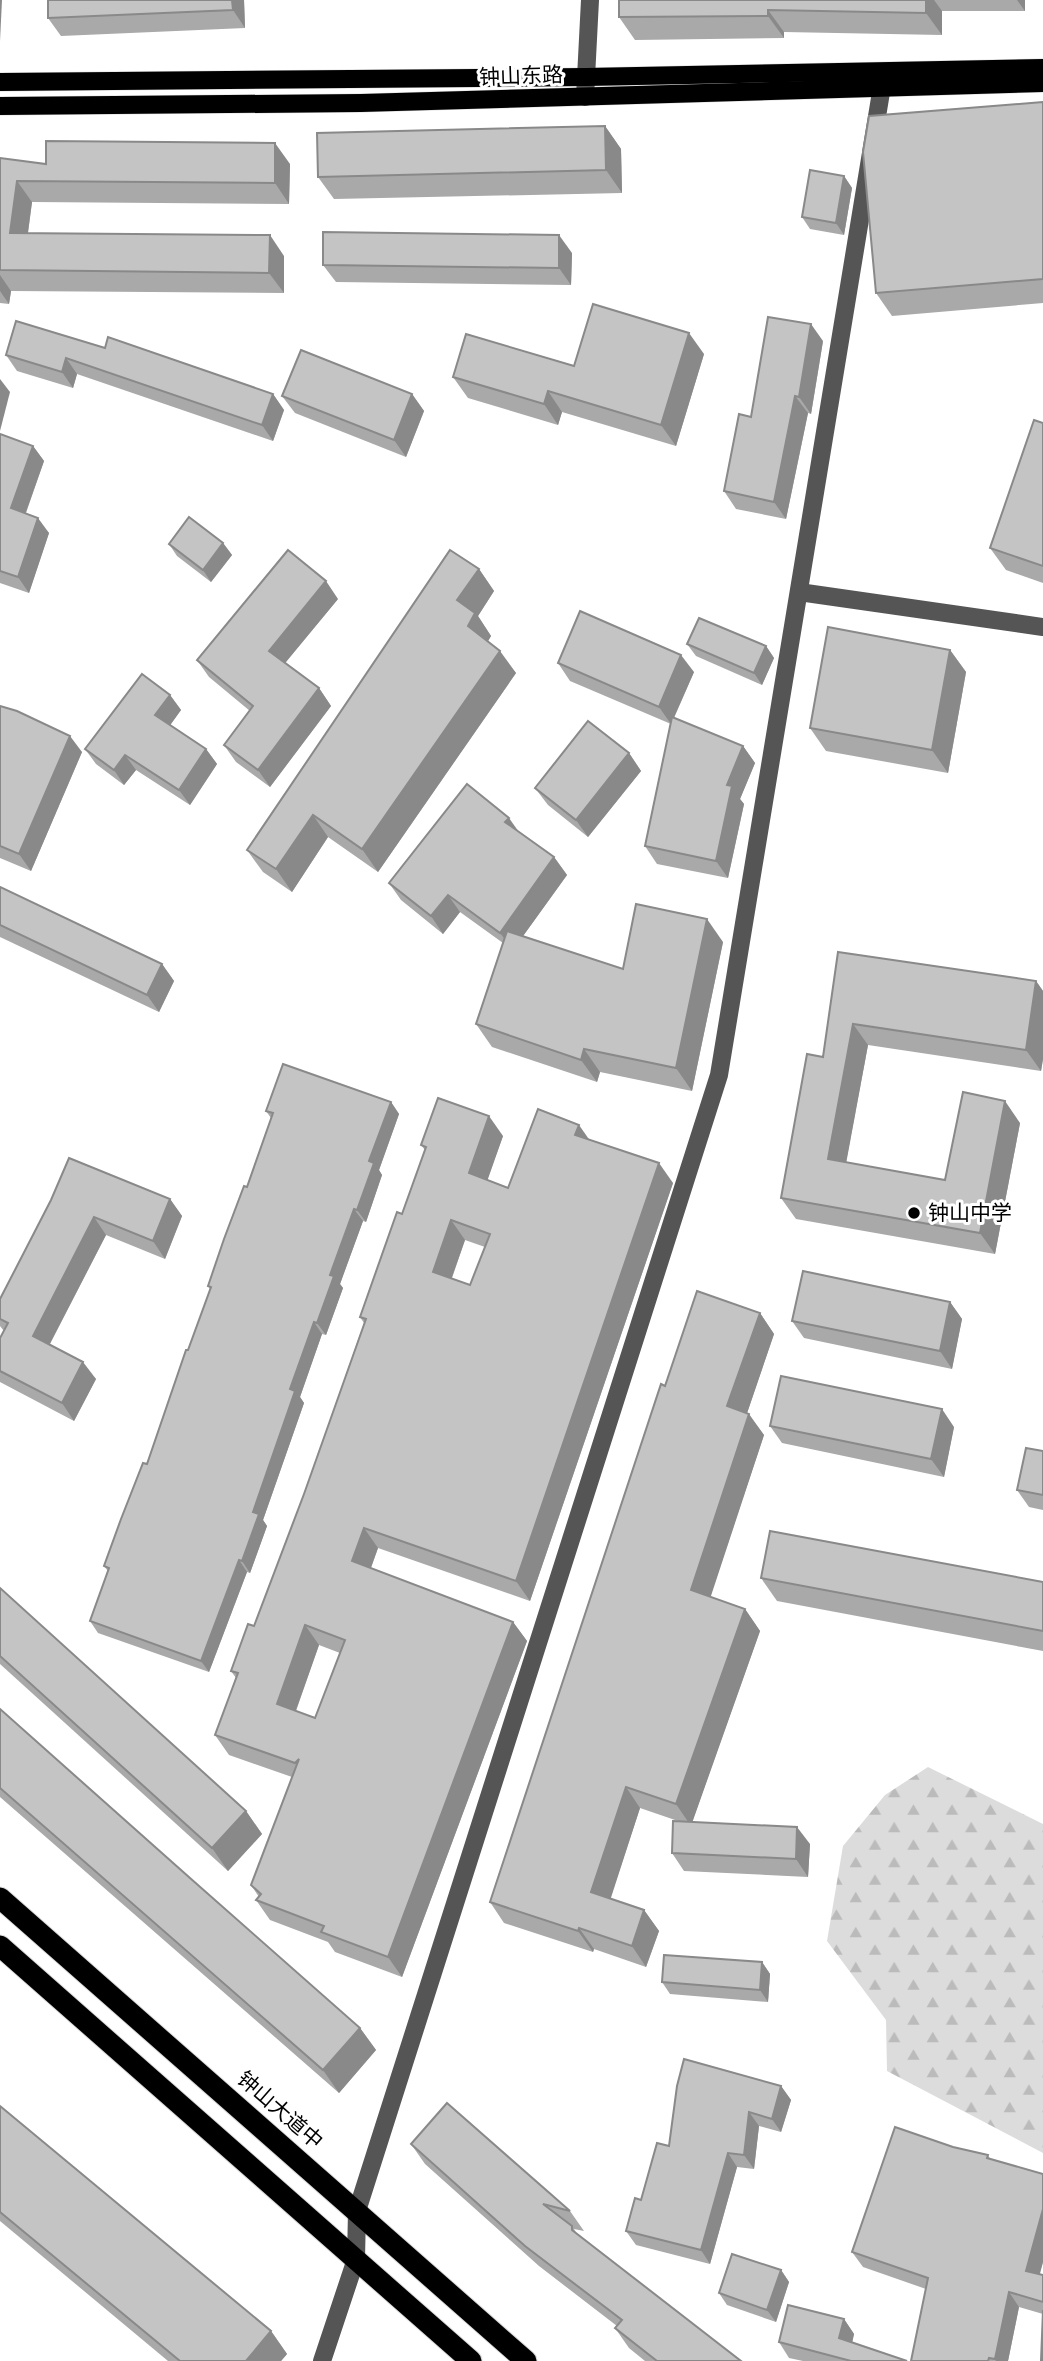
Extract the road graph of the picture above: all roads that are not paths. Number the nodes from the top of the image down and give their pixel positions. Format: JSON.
{"nodes":[{"id":1,"x":590,"y":0,"type":"edge"},
{"id":2,"x":1043,"y":68,"type":"edge"},
{"id":3,"x":586,"y":77,"type":"junction"},
{"id":4,"x":883,"y":80,"type":"junction"},
{"id":5,"x":0,"y":82,"type":"edge"},
{"id":6,"x":1043,"y":83,"type":"edge"},
{"id":7,"x":585,"y":97,"type":"junction"},
{"id":8,"x":0,"y":106,"type":"edge"},
{"id":9,"x":799,"y":592,"type":"junction"},
{"id":10,"x":1043,"y":627,"type":"edge"},
{"id":11,"x":0,"y":1898,"type":"edge"},
{"id":12,"x":0,"y":1946,"type":"edge"},
{"id":13,"x":357,"y":2211,"type":"junction"},
{"id":14,"x":356,"y":2259,"type":"junction"},
{"id":15,"x":322,"y":2361,"type":"edge"},
{"id":16,"x":471,"y":2361,"type":"edge"},
{"id":17,"x":526,"y":2361,"type":"edge"}],
"edges":[{"from":1,"to":3,"type":"street"},
{"from":2,"to":4,"type":"main road","name":"钟山东路"},
{"from":3,"to":4,"type":"main road","name":"钟山东路"},
{"from":3,"to":5,"type":"main road","name":"钟山东路"},
{"from":3,"to":7,"type":"street"},
{"from":4,"to":6,"type":"main road","name":"钟山东路"},
{"from":4,"to":7,"type":"main road","name":"钟山东路"},
{"from":4,"to":9,"type":"street"},
{"from":7,"to":8,"type":"main road","name":"钟山东路"},
{"from":9,"to":10,"type":"street"},
{"from":9,"to":13,"type":"street"},
{"from":11,"to":13,"type":"highway","name":"钟山大道中"},
{"from":12,"to":14,"type":"highway"},
{"from":13,"to":14,"type":"street"},
{"from":13,"to":17,"type":"highway","name":"钟山大道中"},
{"from":14,"to":15,"type":"street"},
{"from":14,"to":16,"type":"highway"}]}
